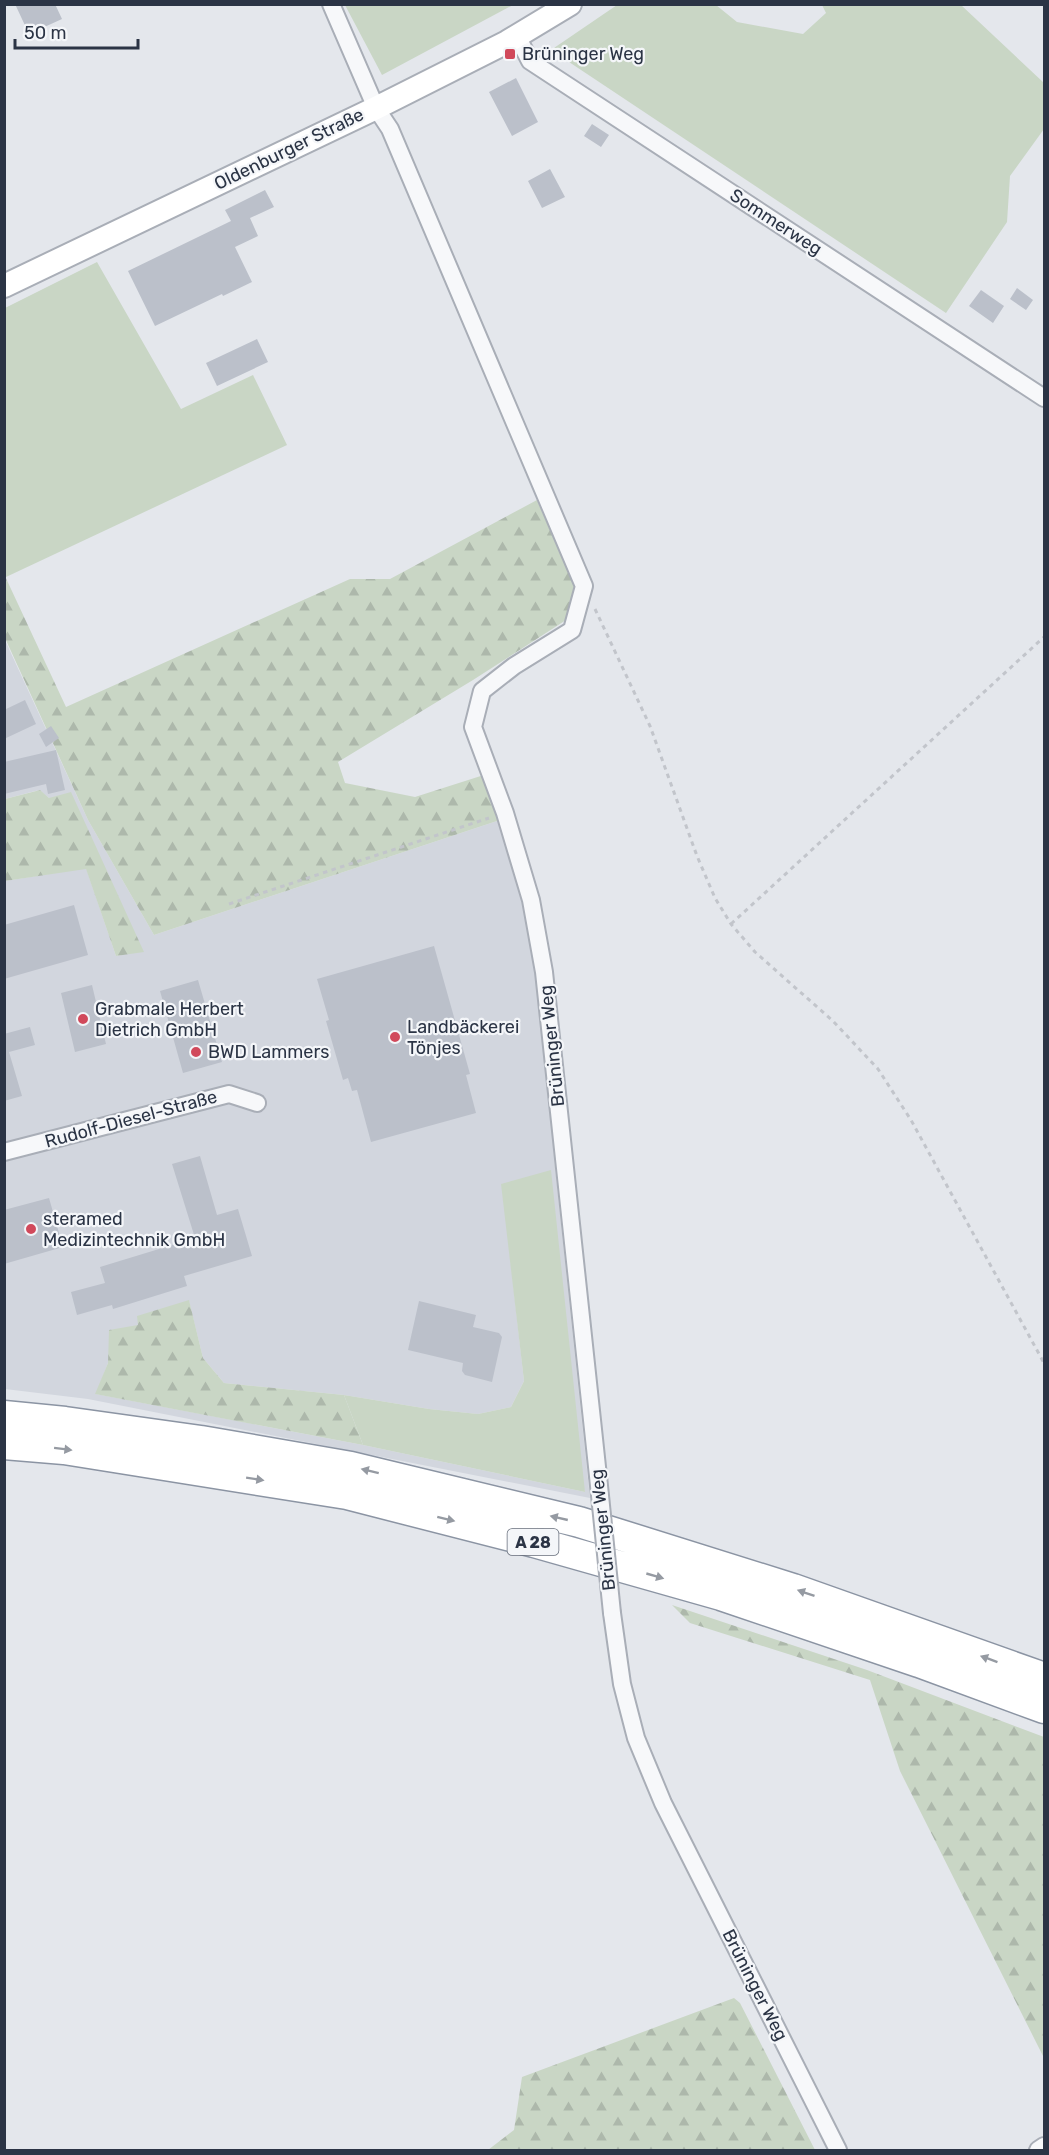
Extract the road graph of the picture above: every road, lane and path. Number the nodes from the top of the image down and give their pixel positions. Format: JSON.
{"nodes":[{"id":1,"x":331,"y":4,"type":"edge"},
{"id":2,"x":570,"y":4,"type":"edge"},
{"id":3,"x":517,"y":36,"type":"junction"},
{"id":4,"x":376,"y":108,"type":"junction"},
{"id":5,"x":4,"y":286,"type":"edge"},
{"id":6,"x":1044,"y":398,"type":"edge"},
{"id":7,"x":585,"y":586,"type":"junction"},
{"id":8,"x":1044,"y":637,"type":"edge"},
{"id":9,"x":505,"y":813,"type":"junction"},
{"id":10,"x":229,"y":904,"type":"dead end"},
{"id":11,"x":731,"y":924,"type":"junction"},
{"id":12,"x":256,"y":1103,"type":"dead end"},
{"id":13,"x":4,"y":1152,"type":"edge"},
{"id":14,"x":1044,"y":1363,"type":"edge"},
{"id":15,"x":4,"y":1416,"type":"edge"},
{"id":16,"x":4,"y":1444,"type":"edge"},
{"id":17,"x":1044,"y":1678,"type":"edge"},
{"id":18,"x":1044,"y":1708,"type":"edge"},
{"id":19,"x":1044,"y":2146,"type":"edge"},
{"id":20,"x":838,"y":2151,"type":"edge"},
{"id":21,"x":1038,"y":2151,"type":"edge"}],
"edges":[{"from":1,"to":4,"type":"street"},
{"from":2,"to":3,"type":"main road","name":"Oldenburger Straße"},
{"from":3,"to":4,"type":"main road","name":"Oldenburger Straße"},
{"from":3,"to":6,"type":"street","name":"Sommerweg"},
{"from":4,"to":5,"type":"main road","name":"Oldenburger Straße"},
{"from":4,"to":7,"type":"street"},
{"from":7,"to":9,"type":"street","name":"Brüninger Weg"},
{"from":7,"to":11,"type":"path"},
{"from":8,"to":11,"type":"path"},
{"from":9,"to":10,"type":"path"},
{"from":9,"to":20,"type":"street","name":"Brüninger Weg","bridge":true},
{"from":11,"to":14,"type":"path"},
{"from":12,"to":13,"type":"street","name":"Rudolf-Diesel-Straße"},
{"from":17,"to":15,"type":"highway","number":"A 28","one_way":true},
{"from":16,"to":18,"type":"highway","number":"A 28","one_way":true},
{"from":19,"to":21,"type":"street"}]}
